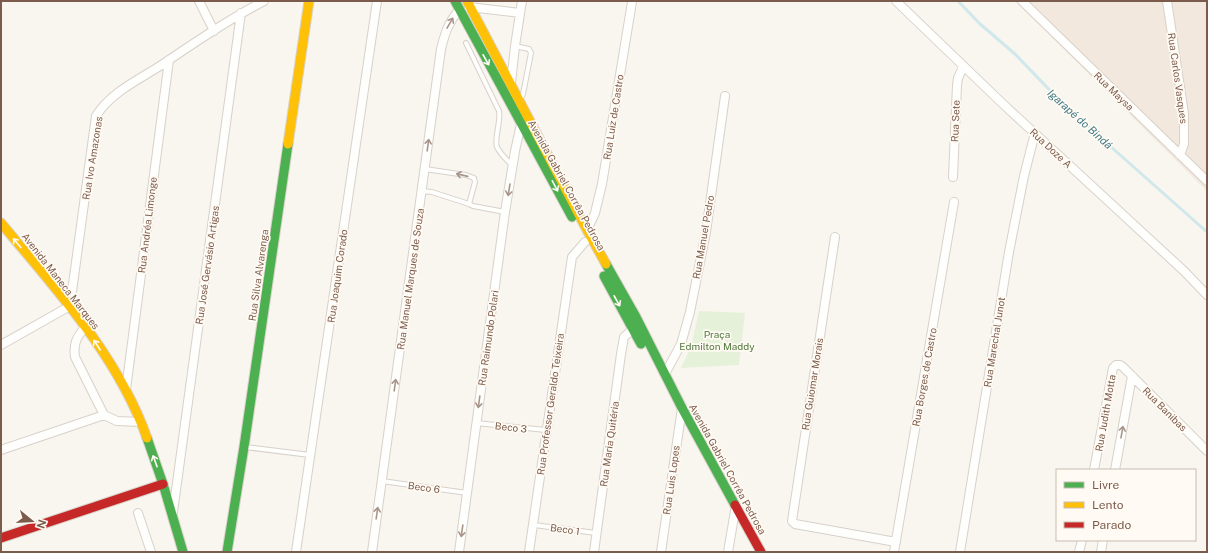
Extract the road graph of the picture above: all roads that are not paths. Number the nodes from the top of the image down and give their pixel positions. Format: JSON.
{"nodes":[{"id":1,"x":198,"y":1,"type":"edge"},
{"id":2,"x":264,"y":1,"type":"edge"},
{"id":3,"x":309,"y":1,"type":"edge"},
{"id":4,"x":377,"y":1,"type":"edge"},
{"id":5,"x":455,"y":1,"type":"edge"},
{"id":6,"x":522,"y":1,"type":"edge"},
{"id":7,"x":896,"y":1,"type":"edge"},
{"id":8,"x":1022,"y":1,"type":"edge"},
{"id":9,"x":1167,"y":1,"type":"edge"},
{"id":10,"x":632,"y":2,"type":"edge"},
{"id":11,"x":468,"y":4,"type":"edge"},
{"id":12,"x":460,"y":10,"type":"junction"},
{"id":13,"x":520,"y":13,"type":"junction"},
{"id":14,"x":241,"y":14,"type":"junction"},
{"id":15,"x":214,"y":31,"type":"junction"},
{"id":16,"x":466,"y":43,"type":"dead end"},
{"id":17,"x":515,"y":46,"type":"junction"},
{"id":18,"x":169,"y":60,"type":"junction"},
{"id":19,"x":963,"y":67,"type":"junction"},
{"id":20,"x":511,"y":85,"type":"junction"},
{"id":21,"x":725,"y":96,"type":"dead end"},
{"id":22,"x":519,"y":102,"type":"junction"},
{"id":23,"x":521,"y":124,"type":"junction"},
{"id":24,"x":1035,"y":133,"type":"junction"},
{"id":25,"x":1180,"y":155,"type":"junction"},
{"id":26,"x":512,"y":166,"type":"junction"},
{"id":27,"x":425,"y":169,"type":"junction"},
{"id":28,"x":953,"y":177,"type":"dead end"},
{"id":29,"x":1207,"y":181,"type":"edge"},
{"id":30,"x":422,"y":191,"type":"junction"},
{"id":31,"x":954,"y":202,"type":"dead end"},
{"id":32,"x":469,"y":204,"type":"junction"},
{"id":33,"x":505,"y":212,"type":"junction"},
{"id":34,"x":1,"y":223,"type":"edge"},
{"id":35,"x":587,"y":230,"type":"junction"},
{"id":36,"x":835,"y":237,"type":"dead end"},
{"id":37,"x":585,"y":242,"type":"junction"},
{"id":38,"x":1207,"y":295,"type":"edge"},
{"id":39,"x":70,"y":306,"type":"junction"},
{"id":40,"x":85,"y":327,"type":"junction"},
{"id":41,"x":633,"y":329,"type":"junction"},
{"id":42,"x":1,"y":345,"type":"edge"},
{"id":43,"x":1123,"y":367,"type":"joint"},
{"id":44,"x":665,"y":374,"type":"junction"},
{"id":45,"x":1132,"y":376,"type":"junction"},
{"id":46,"x":126,"y":389,"type":"junction"},
{"id":47,"x":682,"y":408,"type":"junction"},
{"id":48,"x":104,"y":415,"type":"junction"},
{"id":49,"x":141,"y":422,"type":"junction"},
{"id":50,"x":476,"y":423,"type":"junction"},
{"id":51,"x":546,"y":430,"type":"junction"},
{"id":52,"x":244,"y":447,"type":"junction"},
{"id":53,"x":1,"y":450,"type":"edge"},
{"id":54,"x":1207,"y":451,"type":"edge"},
{"id":55,"x":310,"y":456,"type":"junction"},
{"id":56,"x":1094,"y":469,"type":"edge"},
{"id":57,"x":1115,"y":469,"type":"edge"},
{"id":58,"x":382,"y":481,"type":"junction"},
{"id":59,"x":163,"y":484,"type":"junction"},
{"id":60,"x":467,"y":493,"type":"junction"},
{"id":61,"x":736,"y":505,"type":"junction"},
{"id":62,"x":138,"y":513,"type":"dead end"},
{"id":63,"x":173,"y":516,"type":"junction"},
{"id":64,"x":534,"y":525,"type":"junction"},
{"id":65,"x":597,"y":533,"type":"junction"},
{"id":66,"x":1,"y":538,"type":"edge"},
{"id":67,"x":1082,"y":541,"type":"edge"},
{"id":68,"x":1103,"y":541,"type":"edge"},
{"id":69,"x":896,"y":542,"type":"junction"},
{"id":70,"x":151,"y":552,"type":"edge"},
{"id":71,"x":182,"y":552,"type":"edge"},
{"id":72,"x":227,"y":552,"type":"edge"},
{"id":73,"x":296,"y":552,"type":"edge"},
{"id":74,"x":372,"y":552,"type":"edge"},
{"id":75,"x":459,"y":552,"type":"edge"},
{"id":76,"x":529,"y":552,"type":"edge"},
{"id":77,"x":594,"y":552,"type":"edge"},
{"id":78,"x":661,"y":552,"type":"edge"},
{"id":79,"x":728,"y":552,"type":"edge"},
{"id":80,"x":761,"y":552,"type":"edge"},
{"id":81,"x":894,"y":552,"type":"edge"},
{"id":82,"x":960,"y":552,"type":"edge"},
{"id":83,"x":1080,"y":552,"type":"edge"},
{"id":84,"x":1100,"y":552,"type":"edge"}],
"edges":[{"from":1,"to":15,"type":"street"},
{"from":2,"to":14,"type":"street","name":"Rua Ivo Amazonas"},
{"from":3,"to":52,"type":"street","name":"Rua Silva Alvarenga"},
{"from":4,"to":55,"type":"street","name":"Rua Joaquim Corado"},
{"from":5,"to":12,"type":"street","name":"Avenida Gabriel Corrêa Pedrosa"},
{"from":6,"to":13,"type":"street"},
{"from":7,"to":19,"type":"street","name":"Rua Doze A"},
{"from":8,"to":25,"type":"street","name":"Rua Maysa"},
{"from":9,"to":25,"type":"street","name":"Rua Carlos Vasques"},
{"from":10,"to":35,"type":"street","name":"Rua Luiz de Castro"},
{"from":11,"to":13,"type":"street"},
{"from":11,"to":20,"type":"street","name":"Avenida Gabriel Corrêa Pedrosa"},
{"from":12,"to":23,"type":"street","name":"Avenida Gabriel Corrêa Pedrosa","one_way":true},
{"from":27,"to":12,"type":"street","name":"Rua Manuel Marques de Souza","one_way":true},
{"from":13,"to":17,"type":"street"},
{"from":14,"to":15,"type":"street","name":"Rua Ivo Amazonas"},
{"from":14,"to":63,"type":"street","name":"Rua José Gervásio Artigas"},
{"from":15,"to":18,"type":"street","name":"Rua Ivo Amazonas"},
{"from":16,"to":26,"type":"lane"},
{"from":17,"to":20,"type":"street"},
{"from":17,"to":22,"type":"lane"},
{"from":18,"to":39,"type":"street","name":"Rua Ivo Amazonas"},
{"from":18,"to":46,"type":"street","name":"Rua Andréa Limonge"},
{"from":19,"to":24,"type":"street","name":"Rua Doze A"},
{"from":19,"to":28,"type":"street","name":"Rua Sete"},
{"from":20,"to":22,"type":"street","name":"Avenida Gabriel Corrêa Pedrosa"},
{"from":21,"to":44,"type":"street","name":"Rua Manuel Pedro"},
{"from":22,"to":35,"type":"street","name":"Avenida Gabriel Corrêa Pedrosa"},
{"from":23,"to":26,"type":"street","name":"Rua Raimundo Polari"},
{"from":23,"to":37,"type":"street","name":"Avenida Gabriel Corrêa Pedrosa","one_way":true},
{"from":24,"to":38,"type":"street","name":"Rua Doze A"},
{"from":24,"to":82,"type":"street","name":"Rua Marechal Junot"},
{"from":25,"to":29,"type":"street","name":"Rua Maysa"},
{"from":26,"to":33,"type":"street","name":"Rua Raimundo Polari","one_way":true},
{"from":27,"to":30,"type":"street","name":"Rua Manuel Marques de Souza"},
{"from":32,"to":27,"type":"lane","one_way":true},
{"from":30,"to":32,"type":"lane"},
{"from":58,"to":30,"type":"street","name":"Rua Manuel Marques de Souza","one_way":true},
{"from":31,"to":69,"type":"street","name":"Rua Borges de Castro"},
{"from":32,"to":33,"type":"lane"},
{"from":33,"to":50,"type":"street","name":"Rua Raimundo Polari","one_way":true},
{"from":39,"to":34,"type":"street","name":"Avenida Maneca Marques","one_way":true},
{"from":35,"to":44,"type":"street","name":"Avenida Gabriel Corrêa Pedrosa"},
{"from":36,"to":69,"type":"street","name":"Rua Guiomar Morais"},
{"from":37,"to":41,"type":"street","name":"Avenida Gabriel Corrêa Pedrosa","one_way":true},
{"from":37,"to":51,"type":"street","name":"Rua Professor Geraldo Teixeira"},
{"from":39,"to":40,"type":"street","name":"Avenida Maneca Marques"},
{"from":39,"to":42,"type":"street"},
{"from":46,"to":40,"type":"street","name":"Avenida Maneca Marques","one_way":true},
{"from":40,"to":48,"type":"street"},
{"from":41,"to":44,"type":"street","name":"Avenida Gabriel Corrêa Pedrosa"},
{"from":41,"to":65,"type":"street","name":"Rua Maria Quitéria"},
{"from":43,"to":45,"type":"street","name":"Rua Banibas"},
{"from":43,"to":56,"type":"street","name":"Rua Judith Motta"},
{"from":44,"to":47,"type":"street","name":"Avenida Gabriel Corrêa Pedrosa"},
{"from":45,"to":54,"type":"street","name":"Rua Banibas"},
{"from":57,"to":45,"type":"street","name":"Rua Judith Motta","one_way":true},
{"from":46,"to":49,"type":"street","name":"Avenida Maneca Marques"},
{"from":47,"to":61,"type":"street","name":"Avenida Gabriel Corrêa Pedrosa"},
{"from":47,"to":78,"type":"street","name":"Rua Luis Lopes"},
{"from":48,"to":49,"type":"street"},
{"from":48,"to":53,"type":"street"},
{"from":59,"to":49,"type":"street","name":"Avenida Maneca Marques","one_way":true},
{"from":50,"to":51,"type":"lane","name":"Beco 3"},
{"from":50,"to":60,"type":"street","name":"Rua Raimundo Polari"},
{"from":51,"to":64,"type":"street","name":"Rua Professor Geraldo Teixeira"},
{"from":52,"to":55,"type":"lane"},
{"from":52,"to":72,"type":"street","name":"Rua Silva Alvarenga"},
{"from":55,"to":73,"type":"street","name":"Rua Joaquim Corado"},
{"from":58,"to":60,"type":"lane","name":"Beco 6"},
{"from":74,"to":58,"type":"street","name":"Rua Manuel Marques de Souza","one_way":true},
{"from":59,"to":63,"type":"street","name":"Avenida Maneca Marques"},
{"from":59,"to":66,"type":"street"},
{"from":60,"to":75,"type":"street","name":"Rua Raimundo Polari","one_way":true},
{"from":61,"to":79,"type":"street"},
{"from":61,"to":80,"type":"street","name":"Avenida Gabriel Corrêa Pedrosa"},
{"from":62,"to":70,"type":"street"},
{"from":63,"to":71,"type":"street","name":"Avenida Maneca Marques"},
{"from":64,"to":65,"type":"lane","name":"Beco 1"},
{"from":64,"to":76,"type":"street","name":"Rua Professor Geraldo Teixeira"},
{"from":65,"to":77,"type":"street","name":"Rua Maria Quitéria"},
{"from":67,"to":83,"type":"street"},
{"from":68,"to":84,"type":"street"},
{"from":69,"to":81,"type":"street","name":"Rua Borges de Castro"}]}
